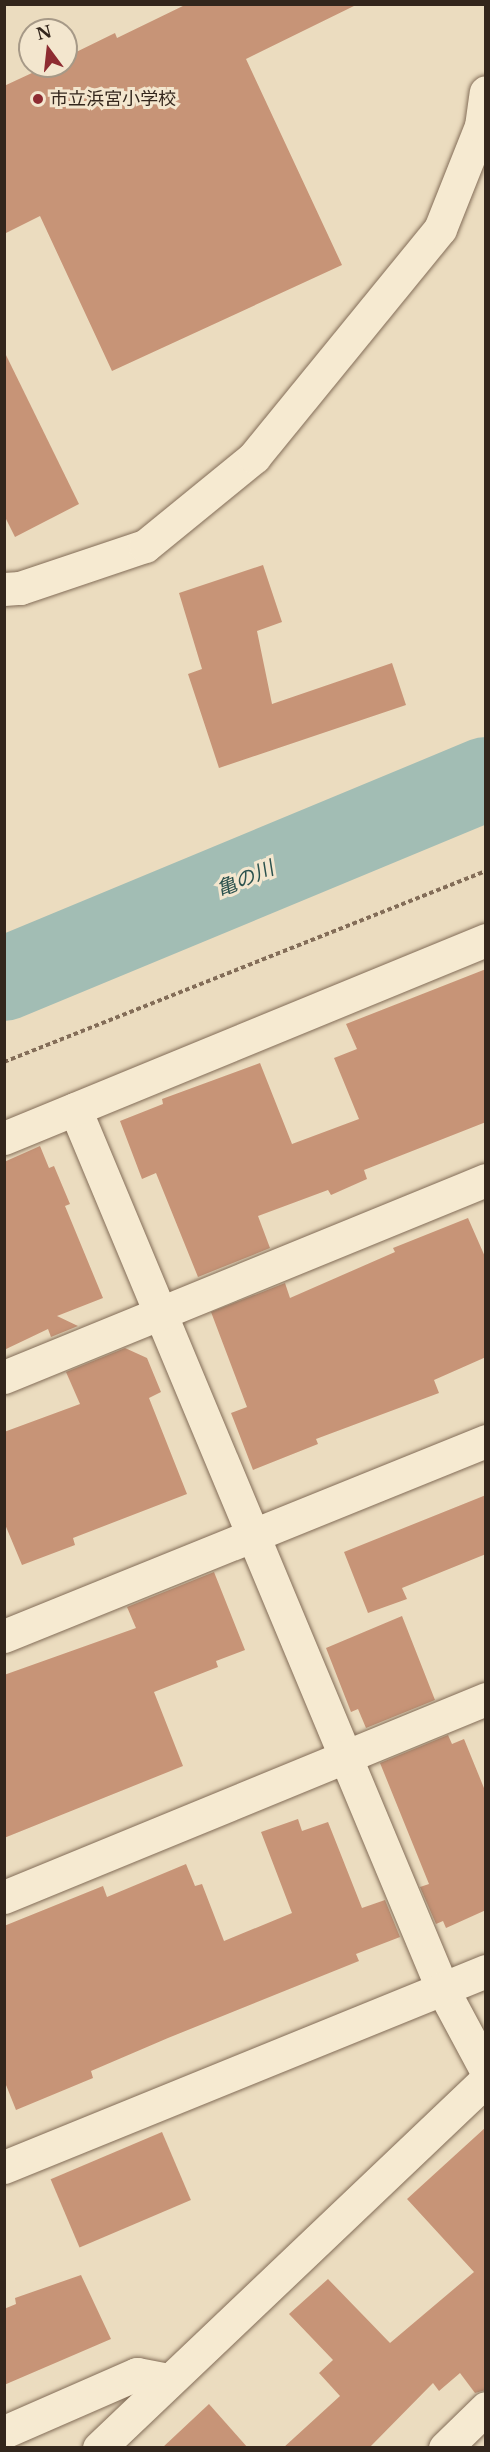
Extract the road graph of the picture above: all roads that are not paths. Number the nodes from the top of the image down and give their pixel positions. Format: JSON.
{"nodes":[{"id":1,"x":486,"y":92,"type":"edge"},
{"id":2,"x":4,"y":589,"type":"edge"},
{"id":3,"x":486,"y":940,"type":"edge"},
{"id":4,"x":75,"y":1109,"type":"junction"},
{"id":5,"x":4,"y":1138,"type":"edge"},
{"id":6,"x":486,"y":1180,"type":"edge"},
{"id":7,"x":160,"y":1314,"type":"junction"},
{"id":8,"x":4,"y":1377,"type":"edge"},
{"id":9,"x":486,"y":1441,"type":"edge"},
{"id":10,"x":253,"y":1536,"type":"junction"},
{"id":11,"x":4,"y":1636,"type":"edge"},
{"id":12,"x":486,"y":1699,"type":"edge"},
{"id":13,"x":345,"y":1757,"type":"junction"},
{"id":14,"x":4,"y":1897,"type":"edge"},
{"id":15,"x":486,"y":1971,"type":"edge"},
{"id":16,"x":442,"y":1988,"type":"junction"},
{"id":17,"x":486,"y":2070,"type":"edge"},
{"id":18,"x":486,"y":2080,"type":"edge"},
{"id":19,"x":4,"y":2167,"type":"edge"},
{"id":20,"x":170,"y":2380,"type":"junction"},
{"id":21,"x":486,"y":2408,"type":"edge"},
{"id":22,"x":4,"y":2432,"type":"edge"},
{"id":23,"x":99,"y":2448,"type":"edge"},
{"id":24,"x":445,"y":2448,"type":"edge"}],
"edges":[{"from":1,"to":2,"type":"street"},
{"from":3,"to":4,"type":"street"},
{"from":4,"to":5,"type":"street"},
{"from":4,"to":7,"type":"street"},
{"from":6,"to":7,"type":"street"},
{"from":7,"to":8,"type":"street"},
{"from":7,"to":10,"type":"street"},
{"from":9,"to":10,"type":"street"},
{"from":10,"to":11,"type":"street"},
{"from":10,"to":13,"type":"street"},
{"from":12,"to":13,"type":"street"},
{"from":13,"to":14,"type":"street"},
{"from":13,"to":16,"type":"street"},
{"from":15,"to":16,"type":"street"},
{"from":16,"to":17,"type":"street"},
{"from":16,"to":19,"type":"street"},
{"from":18,"to":20,"type":"street"},
{"from":20,"to":22,"type":"street"},
{"from":20,"to":23,"type":"street"},
{"from":21,"to":24,"type":"street"}]}
